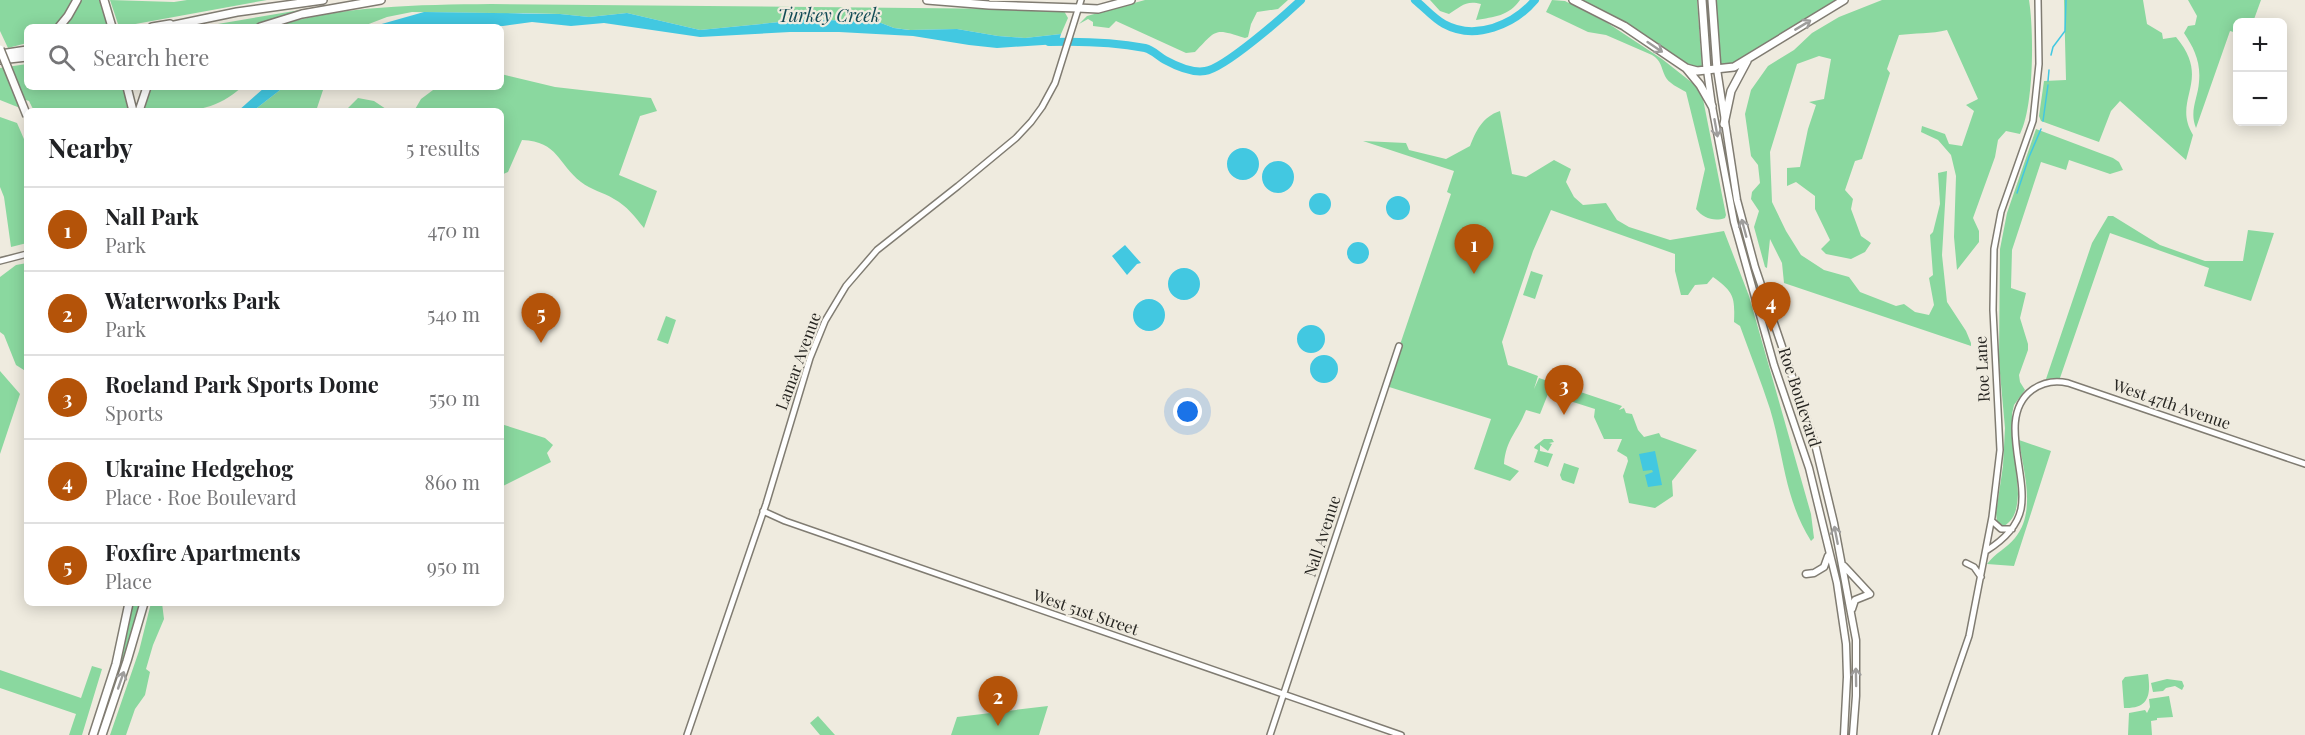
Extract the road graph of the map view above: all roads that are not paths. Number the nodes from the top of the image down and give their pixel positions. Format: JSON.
{"nodes":[{"id":1,"x":77,"y":0,"type":"edge"},
{"id":2,"x":104,"y":0,"type":"edge"},
{"id":3,"x":323,"y":0,"type":"edge"},
{"id":4,"x":381,"y":0,"type":"edge"},
{"id":5,"x":927,"y":0,"type":"edge"},
{"id":6,"x":1131,"y":0,"type":"edge"},
{"id":7,"x":1573,"y":0,"type":"edge"},
{"id":8,"x":1702,"y":0,"type":"edge"},
{"id":9,"x":1712,"y":0,"type":"edge"},
{"id":10,"x":1844,"y":0,"type":"edge"},
{"id":11,"x":2038,"y":0,"type":"edge"},
{"id":12,"x":1080,"y":3,"type":"edge"},
{"id":13,"x":202,"y":19,"type":"junction"},
{"id":14,"x":61,"y":24,"type":"edge"},
{"id":15,"x":112,"y":24,"type":"edge"},
{"id":16,"x":171,"y":24,"type":"edge"},
{"id":17,"x":179,"y":24,"type":"edge"},
{"id":18,"x":270,"y":24,"type":"edge"},
{"id":19,"x":0,"y":49,"type":"edge"},
{"id":20,"x":24,"y":50,"type":"edge"},
{"id":21,"x":0,"y":54,"type":"edge"},
{"id":22,"x":24,"y":57,"type":"edge"},
{"id":23,"x":1748,"y":59,"type":"junction"},
{"id":24,"x":0,"y":60,"type":"edge"},
{"id":25,"x":1686,"y":68,"type":"junction"},
{"id":26,"x":1717,"y":69,"type":"junction"},
{"id":27,"x":1707,"y":70,"type":"junction"},
{"id":28,"x":128,"y":90,"type":"edge"},
{"id":29,"x":146,"y":90,"type":"edge"},
{"id":30,"x":1712,"y":106,"type":"junction"},
{"id":31,"x":132,"y":108,"type":"edge"},
{"id":32,"x":140,"y":108,"type":"edge"},
{"id":33,"x":24,"y":109,"type":"edge"},
{"id":34,"x":1724,"y":124,"type":"junction"},
{"id":35,"x":24,"y":255,"type":"edge"},
{"id":36,"x":0,"y":261,"type":"edge"},
{"id":37,"x":1399,"y":346,"type":"dead end"},
{"id":38,"x":2305,"y":464,"type":"edge"},
{"id":39,"x":763,"y":511,"type":"junction"},
{"id":40,"x":1992,"y":521,"type":"junction"},
{"id":41,"x":2012,"y":529,"type":"junction"},
{"id":42,"x":1986,"y":551,"type":"junction"},
{"id":43,"x":1829,"y":552,"type":"junction"},
{"id":44,"x":1841,"y":561,"type":"junction"},
{"id":45,"x":1966,"y":563,"type":"dead end"},
{"id":46,"x":1806,"y":574,"type":"dead end"},
{"id":47,"x":1981,"y":577,"type":"junction"},
{"id":48,"x":128,"y":606,"type":"edge"},
{"id":49,"x":143,"y":606,"type":"edge"},
{"id":50,"x":1851,"y":613,"type":"junction"},
{"id":51,"x":1283,"y":695,"type":"junction"},
{"id":52,"x":93,"y":735,"type":"edge"},
{"id":53,"x":102,"y":735,"type":"edge"},
{"id":54,"x":687,"y":735,"type":"edge"},
{"id":55,"x":1270,"y":735,"type":"edge"},
{"id":56,"x":1401,"y":735,"type":"edge"},
{"id":57,"x":1844,"y":735,"type":"edge"},
{"id":58,"x":1853,"y":735,"type":"edge"},
{"id":59,"x":1935,"y":735,"type":"edge"}],
"edges":[{"from":1,"to":14,"type":"highway"},
{"from":2,"to":15,"type":"highway"},
{"from":3,"to":13,"type":"highway"},
{"from":4,"to":18,"type":"highway"},
{"from":5,"to":12,"type":"highway"},
{"from":6,"to":12,"type":"highway"},
{"from":7,"to":25,"type":"highway","one_way":true},
{"from":8,"to":27,"type":"highway"},
{"from":9,"to":26,"type":"highway"},
{"from":23,"to":10,"type":"highway","one_way":true},
{"from":11,"to":40,"type":"street","name":"Roe Lane"},
{"from":12,"to":39,"type":"street","name":"Lamar Avenue"},
{"from":13,"to":16,"type":"highway"},
{"from":13,"to":17,"type":"highway"},
{"from":19,"to":33,"type":"highway","bridge":true},
{"from":20,"to":21,"type":"highway"},
{"from":22,"to":24,"type":"highway"},
{"from":23,"to":26,"type":"highway"},
{"from":23,"to":34,"type":"highway"},
{"from":25,"to":27,"type":"highway"},
{"from":25,"to":30,"type":"highway"},
{"from":26,"to":27,"type":"highway"},
{"from":26,"to":34,"type":"main road","name":"Roe Boulevard"},
{"from":27,"to":30,"type":"main road","name":"Roe Boulevard"},
{"from":28,"to":31,"type":"highway"},
{"from":29,"to":32,"type":"highway"},
{"from":30,"to":43,"type":"main road","name":"Roe Boulevard","one_way":true},
{"from":44,"to":34,"type":"main road","name":"Roe Boulevard","one_way":true},
{"from":35,"to":36,"type":"street"},
{"from":37,"to":51,"type":"street","name":"Nall Avenue"},
{"from":38,"to":41,"type":"street","name":"West 47th Avenue"},
{"from":39,"to":51,"type":"street","name":"West 51st Street"},
{"from":39,"to":54,"type":"street","name":"Lamar Avenue"},
{"from":40,"to":41,"type":"street"},
{"from":40,"to":42,"type":"street","name":"Roe Lane"},
{"from":41,"to":42,"type":"street"},
{"from":42,"to":47,"type":"street","name":"Roe Lane"},
{"from":43,"to":46,"type":"main road"},
{"from":43,"to":57,"type":"main road","name":"Roe Boulevard"},
{"from":44,"to":50,"type":"main road","name":"Roe Boulevard"},
{"from":44,"to":50,"type":"main road"},
{"from":45,"to":47,"type":"street"},
{"from":47,"to":59,"type":"street","name":"Roe Lane"},
{"from":48,"to":52,"type":"highway"},
{"from":53,"to":49,"type":"highway","one_way":true},
{"from":58,"to":50,"type":"main road","name":"Roe Boulevard","one_way":true},
{"from":51,"to":55,"type":"street","name":"Nall Avenue"},
{"from":51,"to":56,"type":"street","name":"West 51st Street"}]}
